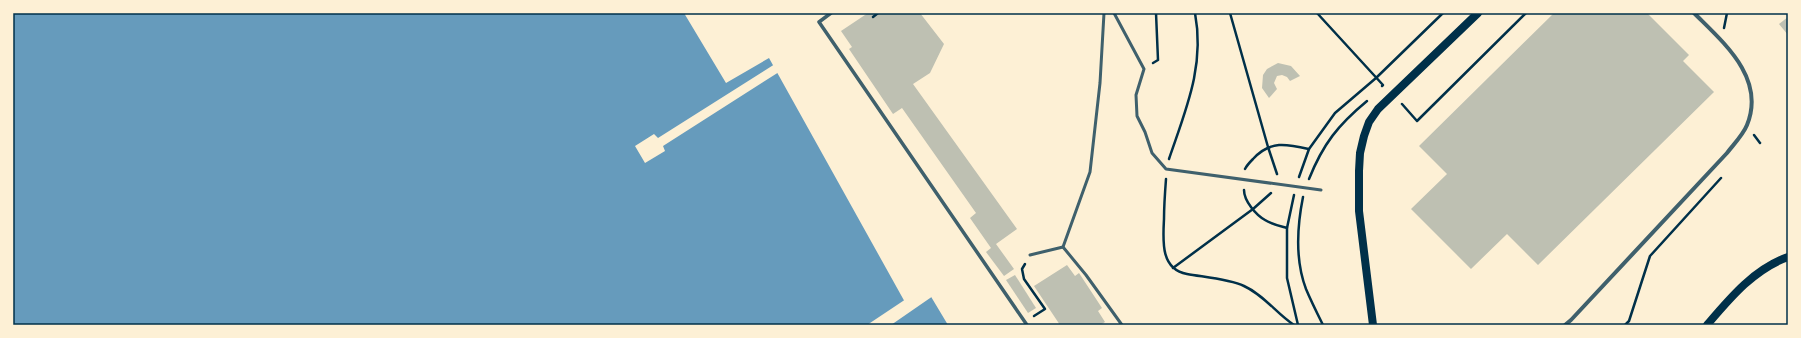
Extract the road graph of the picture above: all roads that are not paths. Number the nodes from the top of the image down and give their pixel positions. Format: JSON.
{"nodes":[{"id":1,"x":831,"y":13,"type":"edge"},
{"id":2,"x":1104,"y":13,"type":"edge"},
{"id":3,"x":1114,"y":13,"type":"edge"},
{"id":4,"x":1478,"y":13,"type":"edge"},
{"id":5,"x":1694,"y":13,"type":"edge"},
{"id":6,"x":1321,"y":190,"type":"dead end"},
{"id":7,"x":1063,"y":247,"type":"junction"},
{"id":8,"x":1030,"y":255,"type":"road end"},
{"id":9,"x":1788,"y":257,"type":"edge"},
{"id":10,"x":1026,"y":323,"type":"edge"},
{"id":11,"x":1122,"y":325,"type":"edge"},
{"id":12,"x":1373,"y":325,"type":"edge"},
{"id":13,"x":1565,"y":325,"type":"edge"},
{"id":14,"x":1708,"y":325,"type":"edge"}],
"edges":[{"from":1,"to":10,"type":"street"},
{"from":2,"to":7,"type":"lane"},
{"from":3,"to":6,"type":"lane"},
{"from":4,"to":12,"type":"main road"},
{"from":5,"to":13,"type":"street"},
{"from":7,"to":8,"type":"lane"},
{"from":7,"to":11,"type":"lane"},
{"from":9,"to":14,"type":"main road"}]}
